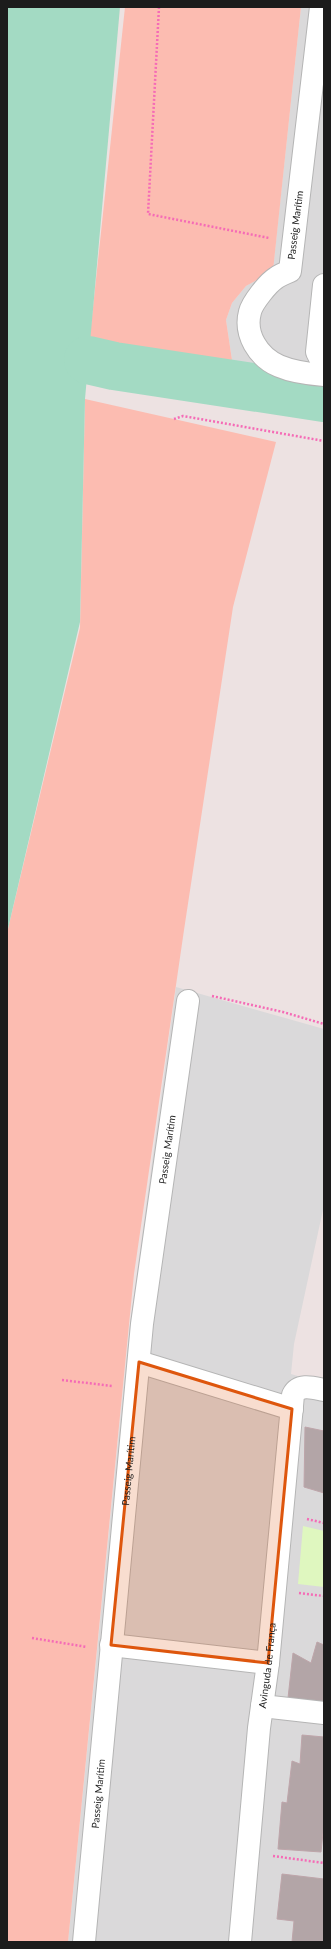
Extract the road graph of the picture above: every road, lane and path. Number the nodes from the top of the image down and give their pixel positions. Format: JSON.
{"nodes":[{"id":1,"x":159,"y":7,"type":"edge"},
{"id":2,"x":321,"y":7,"type":"edge"},
{"id":3,"x":293,"y":243,"type":"junction"},
{"id":4,"x":324,"y":285,"type":"edge"},
{"id":5,"x":324,"y":366,"type":"edge"},
{"id":6,"x":324,"y":375,"type":"edge"},
{"id":7,"x":174,"y":419,"type":"dead end"},
{"id":8,"x":324,"y":441,"type":"edge"},
{"id":9,"x":188,"y":1001,"type":"joint"},
{"id":10,"x":324,"y":1024,"type":"edge"},
{"id":11,"x":139,"y":1362,"type":"junction"},
{"id":12,"x":62,"y":1380,"type":"dead end"},
{"id":13,"x":136,"y":1389,"type":"junction"},
{"id":14,"x":324,"y":1390,"type":"edge"},
{"id":15,"x":294,"y":1400,"type":"junction"},
{"id":16,"x":32,"y":1638,"type":"dead end"},
{"id":17,"x":111,"y":1648,"type":"junction"},
{"id":18,"x":268,"y":1663,"type":"junction"},
{"id":19,"x":262,"y":1706,"type":"junction"},
{"id":20,"x":324,"y":1713,"type":"edge"},
{"id":21,"x":248,"y":1853,"type":"junction"},
{"id":22,"x":324,"y":1863,"type":"edge"},
{"id":23,"x":84,"y":1942,"type":"edge"},
{"id":24,"x":240,"y":1942,"type":"edge"}],
"edges":[{"from":1,"to":3,"type":"path"},
{"from":2,"to":3,"type":"street","name":"Passeig Marítim"},
{"from":3,"to":6,"type":"street","name":"Passeig Marítim"},
{"from":4,"to":5,"type":"street"},
{"from":7,"to":8,"type":"path"},
{"from":9,"to":10,"type":"path"},
{"from":9,"to":11,"type":"street","name":"Passeig Marítim"},
{"from":11,"to":13,"type":"street","name":"Passeig Marítim"},
{"from":11,"to":15,"type":"street"},
{"from":12,"to":13,"type":"path"},
{"from":13,"to":17,"type":"street","name":"Passeig Marítim"},
{"from":14,"to":15,"type":"street"},
{"from":15,"to":18,"type":"street","name":"Avinguda de França"},
{"from":16,"to":17,"type":"path"},
{"from":17,"to":18,"type":"street"},
{"from":17,"to":23,"type":"street","name":"Passeig Marítim"},
{"from":18,"to":19,"type":"street","name":"Avinguda de França"},
{"from":19,"to":20,"type":"street"},
{"from":19,"to":21,"type":"street","name":"Avinguda de França"},
{"from":21,"to":22,"type":"path"},
{"from":21,"to":24,"type":"street","name":"Avinguda de França"}]}
